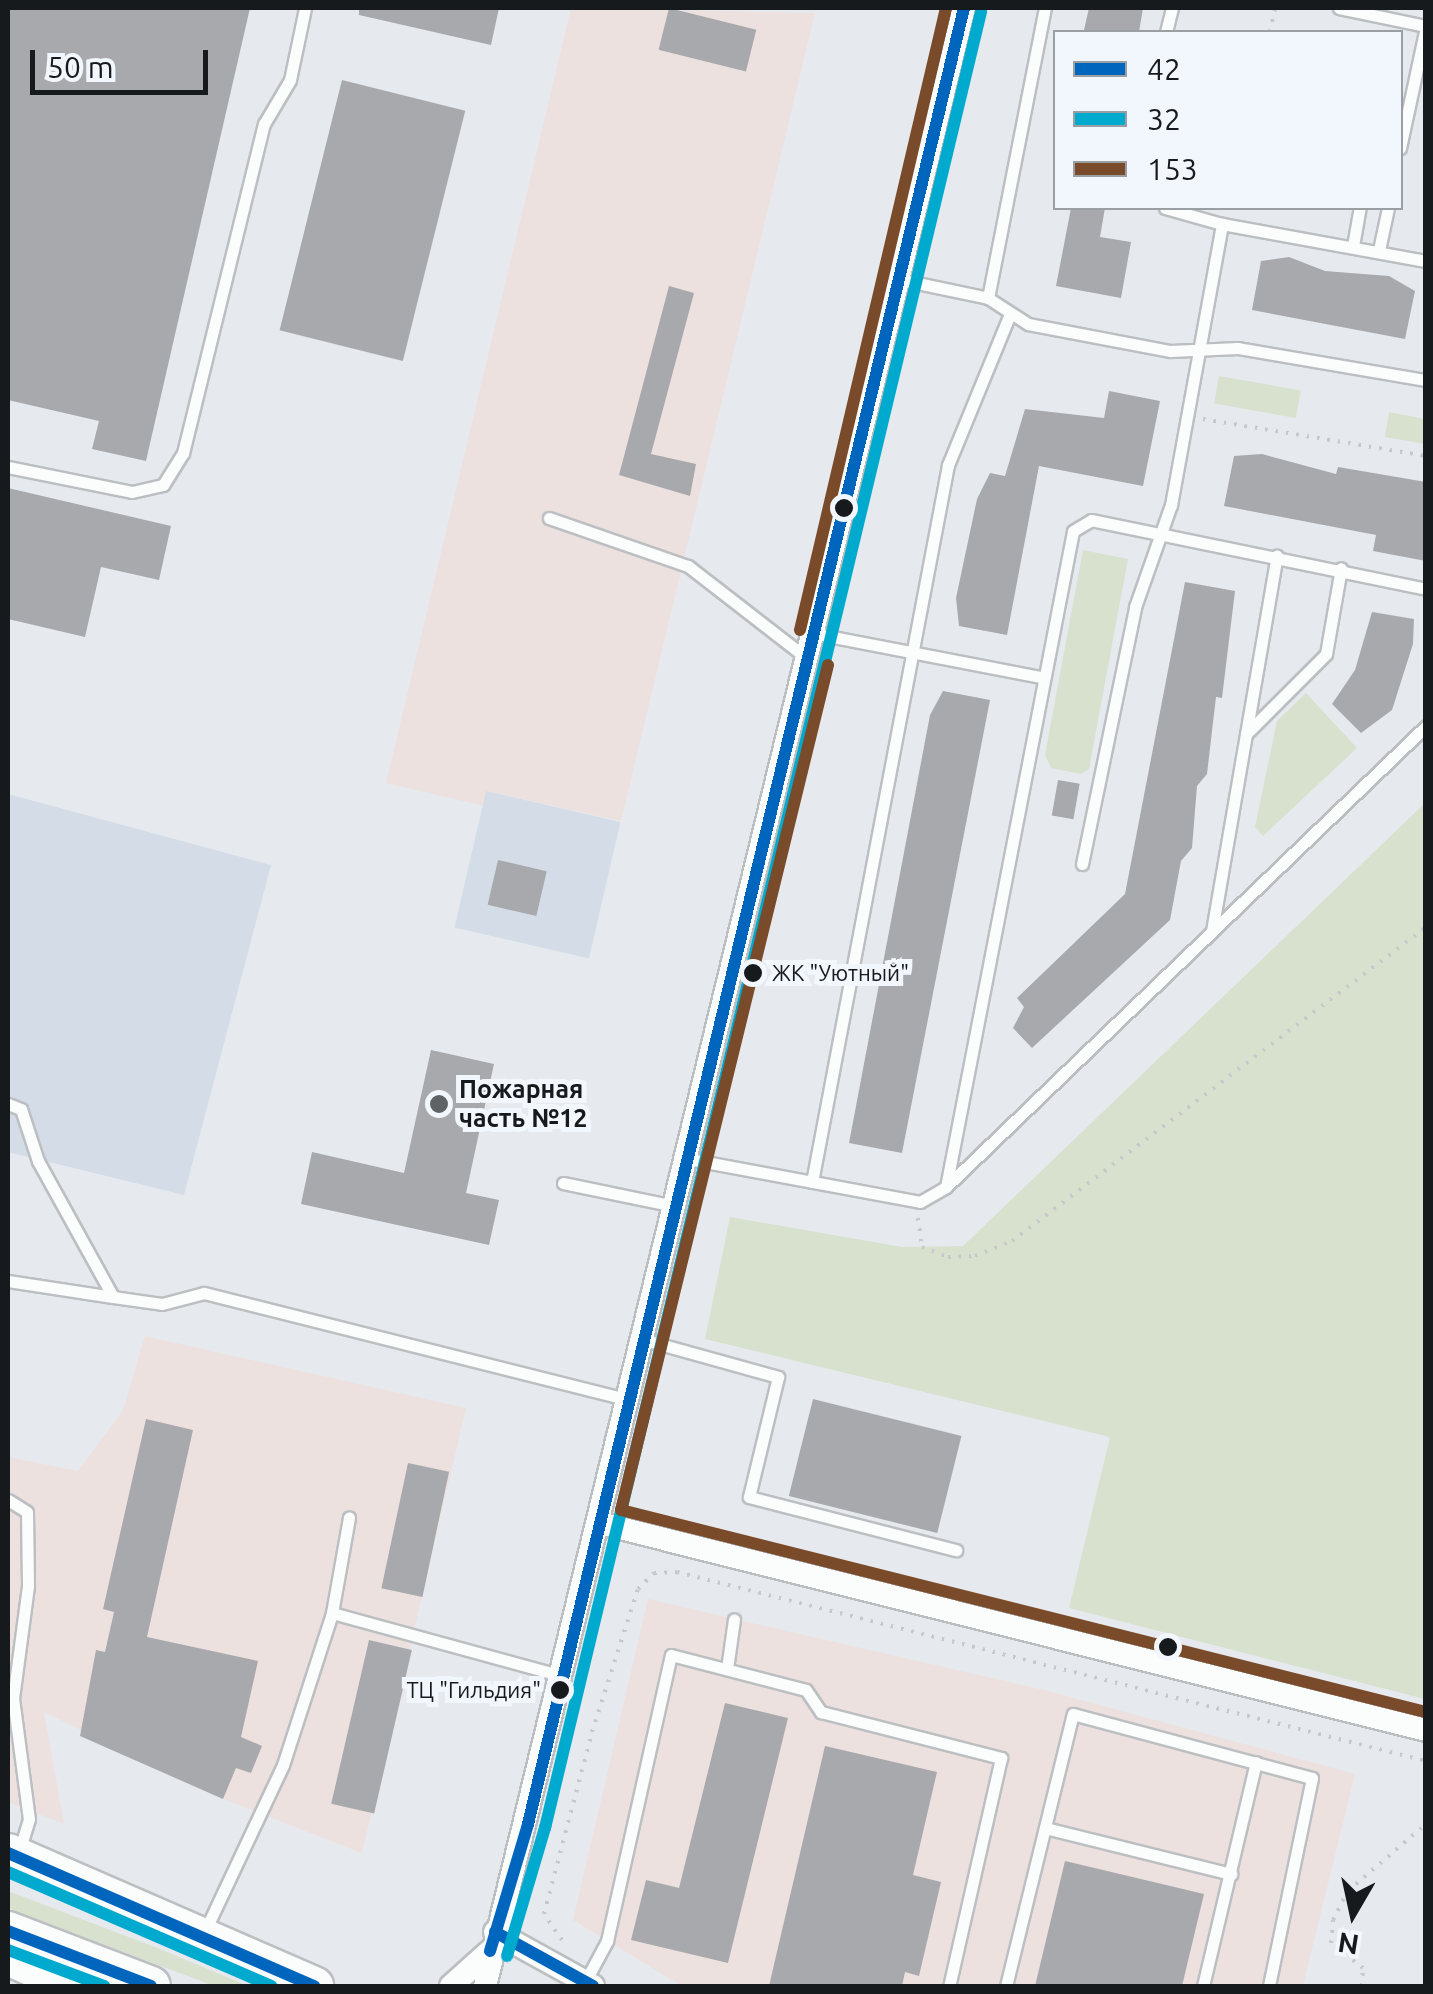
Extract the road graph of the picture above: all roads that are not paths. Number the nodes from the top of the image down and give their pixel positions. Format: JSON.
{"nodes":[{"id":1,"x":305,"y":8,"type":"edge"},
{"id":2,"x":964,"y":8,"type":"edge"},
{"id":3,"x":1045,"y":8,"type":"edge"},
{"id":4,"x":1339,"y":8,"type":"edge"},
{"id":5,"x":1394,"y":26,"type":"edge"},
{"id":6,"x":1426,"y":26,"type":"edge"},
{"id":7,"x":1403,"y":134,"type":"edge"},
{"id":8,"x":1172,"y":210,"type":"edge"},
{"id":9,"x":1360,"y":210,"type":"edge"},
{"id":10,"x":1388,"y":210,"type":"edge"},
{"id":11,"x":1222,"y":224,"type":"junction"},
{"id":12,"x":1353,"y":246,"type":"junction"},
{"id":13,"x":1380,"y":250,"type":"junction"},
{"id":14,"x":1426,"y":262,"type":"edge"},
{"id":15,"x":898,"y":278,"type":"junction"},
{"id":16,"x":988,"y":298,"type":"junction"},
{"id":17,"x":1010,"y":314,"type":"junction"},
{"id":18,"x":1194,"y":352,"type":"junction"},
{"id":19,"x":1426,"y":380,"type":"edge"},
{"id":20,"x":8,"y":467,"type":"edge"},
{"id":21,"x":549,"y":518,"type":"dead end"},
{"id":22,"x":1164,"y":535,"type":"junction"},
{"id":23,"x":1277,"y":556,"type":"junction"},
{"id":24,"x":1341,"y":568,"type":"junction"},
{"id":25,"x":1426,"y":590,"type":"edge"},
{"id":26,"x":817,"y":634,"type":"junction"},
{"id":27,"x":918,"y":650,"type":"junction"},
{"id":28,"x":811,"y":662,"type":"junction"},
{"id":29,"x":1042,"y":677,"type":"junction"},
{"id":30,"x":1426,"y":726,"type":"edge"},
{"id":31,"x":1246,"y":735,"type":"junction"},
{"id":32,"x":1082,"y":864,"type":"dead end"},
{"id":33,"x":1212,"y":930,"type":"junction"},
{"id":34,"x":8,"y":1104,"type":"edge"},
{"id":35,"x":689,"y":1158,"type":"junction"},
{"id":36,"x":812,"y":1182,"type":"junction"},
{"id":37,"x":563,"y":1183,"type":"dead end"},
{"id":38,"x":946,"y":1187,"type":"junction"},
{"id":39,"x":678,"y":1208,"type":"junction"},
{"id":40,"x":8,"y":1281,"type":"edge"},
{"id":41,"x":113,"y":1297,"type":"junction"},
{"id":42,"x":646,"y":1340,"type":"junction"},
{"id":43,"x":631,"y":1400,"type":"junction"},
{"id":44,"x":8,"y":1500,"type":"edge"},
{"id":45,"x":349,"y":1518,"type":"dead end"},
{"id":46,"x":600,"y":1523,"type":"junction"},
{"id":47,"x":956,"y":1550,"type":"dead end"},
{"id":48,"x":332,"y":1613,"type":"junction"},
{"id":49,"x":734,"y":1620,"type":"dead end"},
{"id":50,"x":727,"y":1669,"type":"junction"},
{"id":51,"x":563,"y":1676,"type":"junction"},
{"id":52,"x":10,"y":1697,"type":"edge"},
{"id":53,"x":1426,"y":1730,"type":"edge"},
{"id":54,"x":1256,"y":1762,"type":"junction"},
{"id":55,"x":1045,"y":1828,"type":"junction"},
{"id":56,"x":12,"y":1855,"type":"edge"},
{"id":57,"x":1231,"y":1874,"type":"junction"},
{"id":58,"x":8,"y":1931,"type":"edge"},
{"id":59,"x":204,"y":1933,"type":"junction"},
{"id":60,"x":493,"y":1941,"type":"junction"},
{"id":61,"x":8,"y":1956,"type":"edge"},
{"id":62,"x":590,"y":1978,"type":"edge"},
{"id":63,"x":76,"y":1986,"type":"edge"},
{"id":64,"x":151,"y":1986,"type":"edge"},
{"id":65,"x":314,"y":1986,"type":"edge"},
{"id":66,"x":451,"y":1986,"type":"edge"},
{"id":67,"x":485,"y":1986,"type":"edge"},
{"id":68,"x":949,"y":1986,"type":"edge"},
{"id":69,"x":1006,"y":1986,"type":"edge"},
{"id":70,"x":1204,"y":1986,"type":"edge"},
{"id":71,"x":1269,"y":1986,"type":"edge"}],
"edges":[{"from":1,"to":20,"type":"lane"},
{"from":2,"to":15,"type":"street"},
{"from":3,"to":16,"type":"lane"},
{"from":4,"to":5,"type":"lane"},
{"from":5,"to":6,"type":"lane"},
{"from":6,"to":7,"type":"lane"},
{"from":8,"to":11,"type":"lane"},
{"from":9,"to":12,"type":"lane"},
{"from":10,"to":13,"type":"lane"},
{"from":11,"to":12,"type":"lane"},
{"from":11,"to":18,"type":"lane"},
{"from":12,"to":13,"type":"lane"},
{"from":13,"to":14,"type":"lane"},
{"from":15,"to":16,"type":"lane"},
{"from":15,"to":26,"type":"street"},
{"from":16,"to":17,"type":"lane"},
{"from":17,"to":18,"type":"lane"},
{"from":17,"to":27,"type":"lane"},
{"from":18,"to":19,"type":"lane"},
{"from":18,"to":22,"type":"lane"},
{"from":21,"to":28,"type":"lane"},
{"from":22,"to":23,"type":"lane"},
{"from":22,"to":29,"type":"lane"},
{"from":22,"to":32,"type":"lane"},
{"from":23,"to":24,"type":"lane"},
{"from":23,"to":31,"type":"lane"},
{"from":24,"to":25,"type":"lane"},
{"from":24,"to":31,"type":"lane"},
{"from":26,"to":27,"type":"lane"},
{"from":26,"to":28,"type":"street"},
{"from":27,"to":29,"type":"lane"},
{"from":27,"to":36,"type":"lane"},
{"from":28,"to":35,"type":"street"},
{"from":29,"to":38,"type":"lane"},
{"from":30,"to":33,"type":"lane"},
{"from":31,"to":33,"type":"lane"},
{"from":33,"to":38,"type":"lane"},
{"from":34,"to":41,"type":"lane"},
{"from":35,"to":36,"type":"lane"},
{"from":35,"to":39,"type":"street"},
{"from":36,"to":38,"type":"lane"},
{"from":37,"to":39,"type":"lane"},
{"from":39,"to":42,"type":"street"},
{"from":40,"to":41,"type":"lane"},
{"from":41,"to":43,"type":"lane"},
{"from":42,"to":43,"type":"street"},
{"from":42,"to":47,"type":"lane"},
{"from":43,"to":46,"type":"street"},
{"from":44,"to":52,"type":"lane"},
{"from":45,"to":48,"type":"lane"},
{"from":46,"to":51,"type":"street"},
{"from":46,"to":53,"type":"street"},
{"from":48,"to":51,"type":"lane"},
{"from":48,"to":59,"type":"lane"},
{"from":49,"to":50,"type":"lane"},
{"from":50,"to":62,"type":"lane"},
{"from":50,"to":68,"type":"lane"},
{"from":51,"to":60,"type":"street"},
{"from":52,"to":56,"type":"lane"},
{"from":54,"to":55,"type":"lane"},
{"from":54,"to":57,"type":"lane"},
{"from":54,"to":71,"type":"lane"},
{"from":55,"to":57,"type":"lane"},
{"from":55,"to":69,"type":"lane"},
{"from":56,"to":59,"type":"main road"},
{"from":57,"to":70,"type":"lane"},
{"from":58,"to":64,"type":"main road"},
{"from":59,"to":65,"type":"main road"},
{"from":60,"to":62,"type":"street"},
{"from":60,"to":66,"type":"street"},
{"from":60,"to":67,"type":"street"},
{"from":61,"to":63,"type":"main road"}]}
